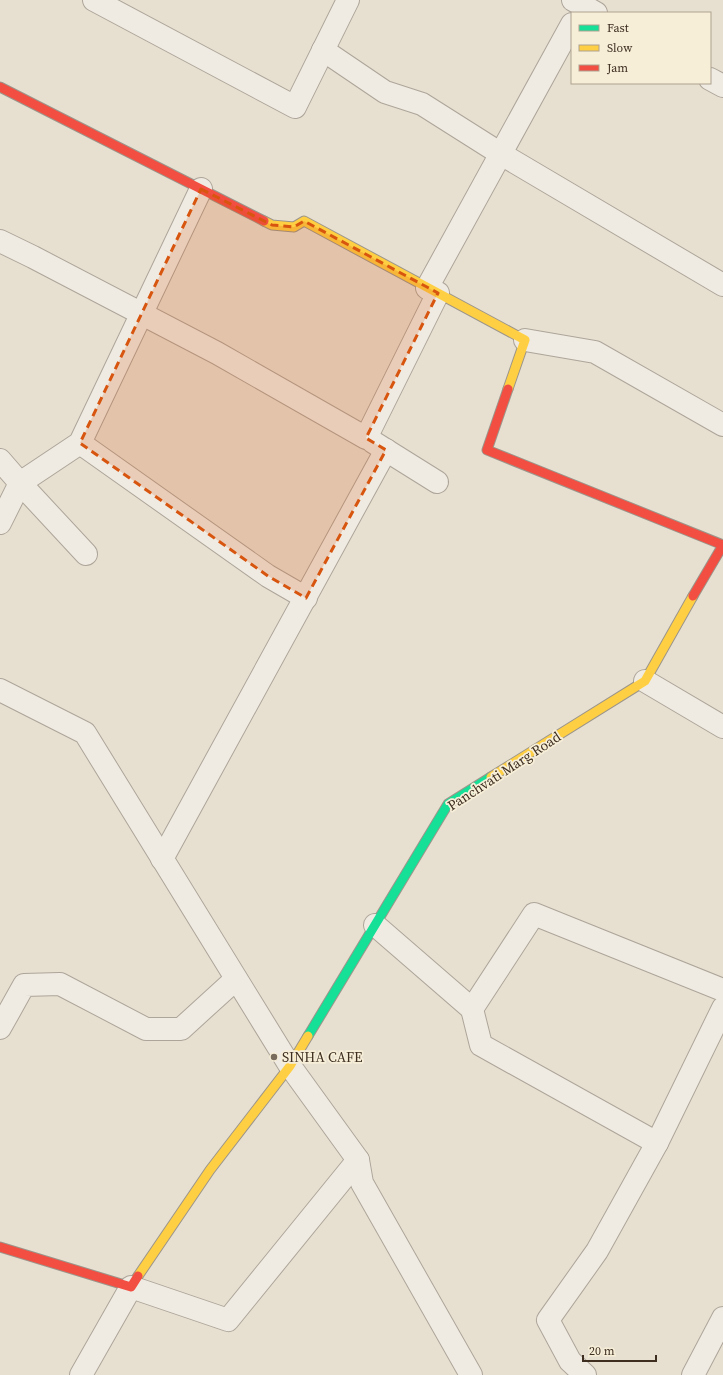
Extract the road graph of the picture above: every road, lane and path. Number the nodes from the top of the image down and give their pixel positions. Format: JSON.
{"nodes":[{"id":1,"x":94,"y":0,"type":"edge"},
{"id":2,"x":348,"y":0,"type":"edge"},
{"id":3,"x":571,"y":27,"type":"edge"},
{"id":4,"x":323,"y":50,"type":"junction"},
{"id":5,"x":711,"y":79,"type":"edge"},
{"id":6,"x":723,"y":86,"type":"edge"},
{"id":7,"x":0,"y":87,"type":"edge"},
{"id":8,"x":501,"y":154,"type":"junction"},
{"id":9,"x":201,"y":189,"type":"junction"},
{"id":10,"x":0,"y":241,"type":"edge"},
{"id":11,"x":723,"y":285,"type":"edge"},
{"id":12,"x":433,"y":291,"type":"junction"},
{"id":13,"x":141,"y":314,"type":"junction"},
{"id":14,"x":525,"y":340,"type":"junction"},
{"id":15,"x":723,"y":425,"type":"edge"},
{"id":16,"x":366,"y":438,"type":"junction"},
{"id":17,"x":80,"y":443,"type":"junction"},
{"id":18,"x":386,"y":450,"type":"junction"},
{"id":19,"x":0,"y":460,"type":"edge"},
{"id":20,"x":437,"y":482,"type":"dead end"},
{"id":21,"x":20,"y":483,"type":"junction"},
{"id":22,"x":0,"y":523,"type":"edge"},
{"id":23,"x":86,"y":554,"type":"dead end"},
{"id":24,"x":720,"y":554,"type":"edge"},
{"id":25,"x":306,"y":598,"type":"junction"},
{"id":26,"x":645,"y":680,"type":"junction"},
{"id":27,"x":0,"y":690,"type":"edge"},
{"id":28,"x":723,"y":727,"type":"edge"},
{"id":29,"x":162,"y":859,"type":"junction"},
{"id":30,"x":375,"y":925,"type":"junction"},
{"id":31,"x":236,"y":979,"type":"junction"},
{"id":32,"x":723,"y":990,"type":"edge"},
{"id":33,"x":723,"y":1008,"type":"edge"},
{"id":34,"x":472,"y":1009,"type":"junction"},
{"id":35,"x":0,"y":1028,"type":"edge"},
{"id":36,"x":290,"y":1066,"type":"junction"},
{"id":37,"x":656,"y":1143,"type":"junction"},
{"id":38,"x":358,"y":1160,"type":"junction"},
{"id":39,"x":0,"y":1247,"type":"edge"},
{"id":40,"x":131,"y":1287,"type":"junction"},
{"id":41,"x":723,"y":1318,"type":"edge"},
{"id":42,"x":81,"y":1375,"type":"edge"},
{"id":43,"x":471,"y":1375,"type":"edge"},
{"id":44,"x":585,"y":1375,"type":"edge"},
{"id":45,"x":694,"y":1375,"type":"edge"}],
"edges":[{"from":1,"to":4,"type":"street"},
{"from":2,"to":4,"type":"street"},
{"from":3,"to":8,"type":"street"},
{"from":4,"to":8,"type":"street"},
{"from":5,"to":6,"type":"street"},
{"from":7,"to":9,"type":"street"},
{"from":8,"to":11,"type":"street"},
{"from":8,"to":12,"type":"street"},
{"from":9,"to":12,"type":"street"},
{"from":9,"to":13,"type":"street"},
{"from":10,"to":13,"type":"street"},
{"from":12,"to":14,"type":"street"},
{"from":12,"to":16,"type":"street"},
{"from":13,"to":16,"type":"street"},
{"from":13,"to":17,"type":"street"},
{"from":14,"to":15,"type":"street"},
{"from":14,"to":24,"type":"street"},
{"from":16,"to":18,"type":"street"},
{"from":17,"to":21,"type":"street"},
{"from":17,"to":25,"type":"street"},
{"from":18,"to":20,"type":"street"},
{"from":18,"to":25,"type":"street"},
{"from":19,"to":21,"type":"street"},
{"from":21,"to":22,"type":"street"},
{"from":21,"to":23,"type":"street"},
{"from":24,"to":26,"type":"street","name":"Panchvati Marg Road"},
{"from":25,"to":29,"type":"street"},
{"from":26,"to":28,"type":"street"},
{"from":26,"to":30,"type":"street","name":"Panchvati Marg Road"},
{"from":27,"to":29,"type":"street"},
{"from":29,"to":31,"type":"street"},
{"from":30,"to":34,"type":"street"},
{"from":30,"to":36,"type":"street","name":"Panchvati Marg Road"},
{"from":31,"to":35,"type":"street"},
{"from":31,"to":36,"type":"street"},
{"from":32,"to":34,"type":"street"},
{"from":33,"to":37,"type":"street"},
{"from":34,"to":37,"type":"street"},
{"from":36,"to":38,"type":"street"},
{"from":36,"to":40,"type":"street","name":"Panchvati Marg Road"},
{"from":37,"to":44,"type":"street"},
{"from":38,"to":40,"type":"street"},
{"from":38,"to":43,"type":"street"},
{"from":39,"to":40,"type":"street"},
{"from":40,"to":42,"type":"street"},
{"from":41,"to":45,"type":"street"}]}
